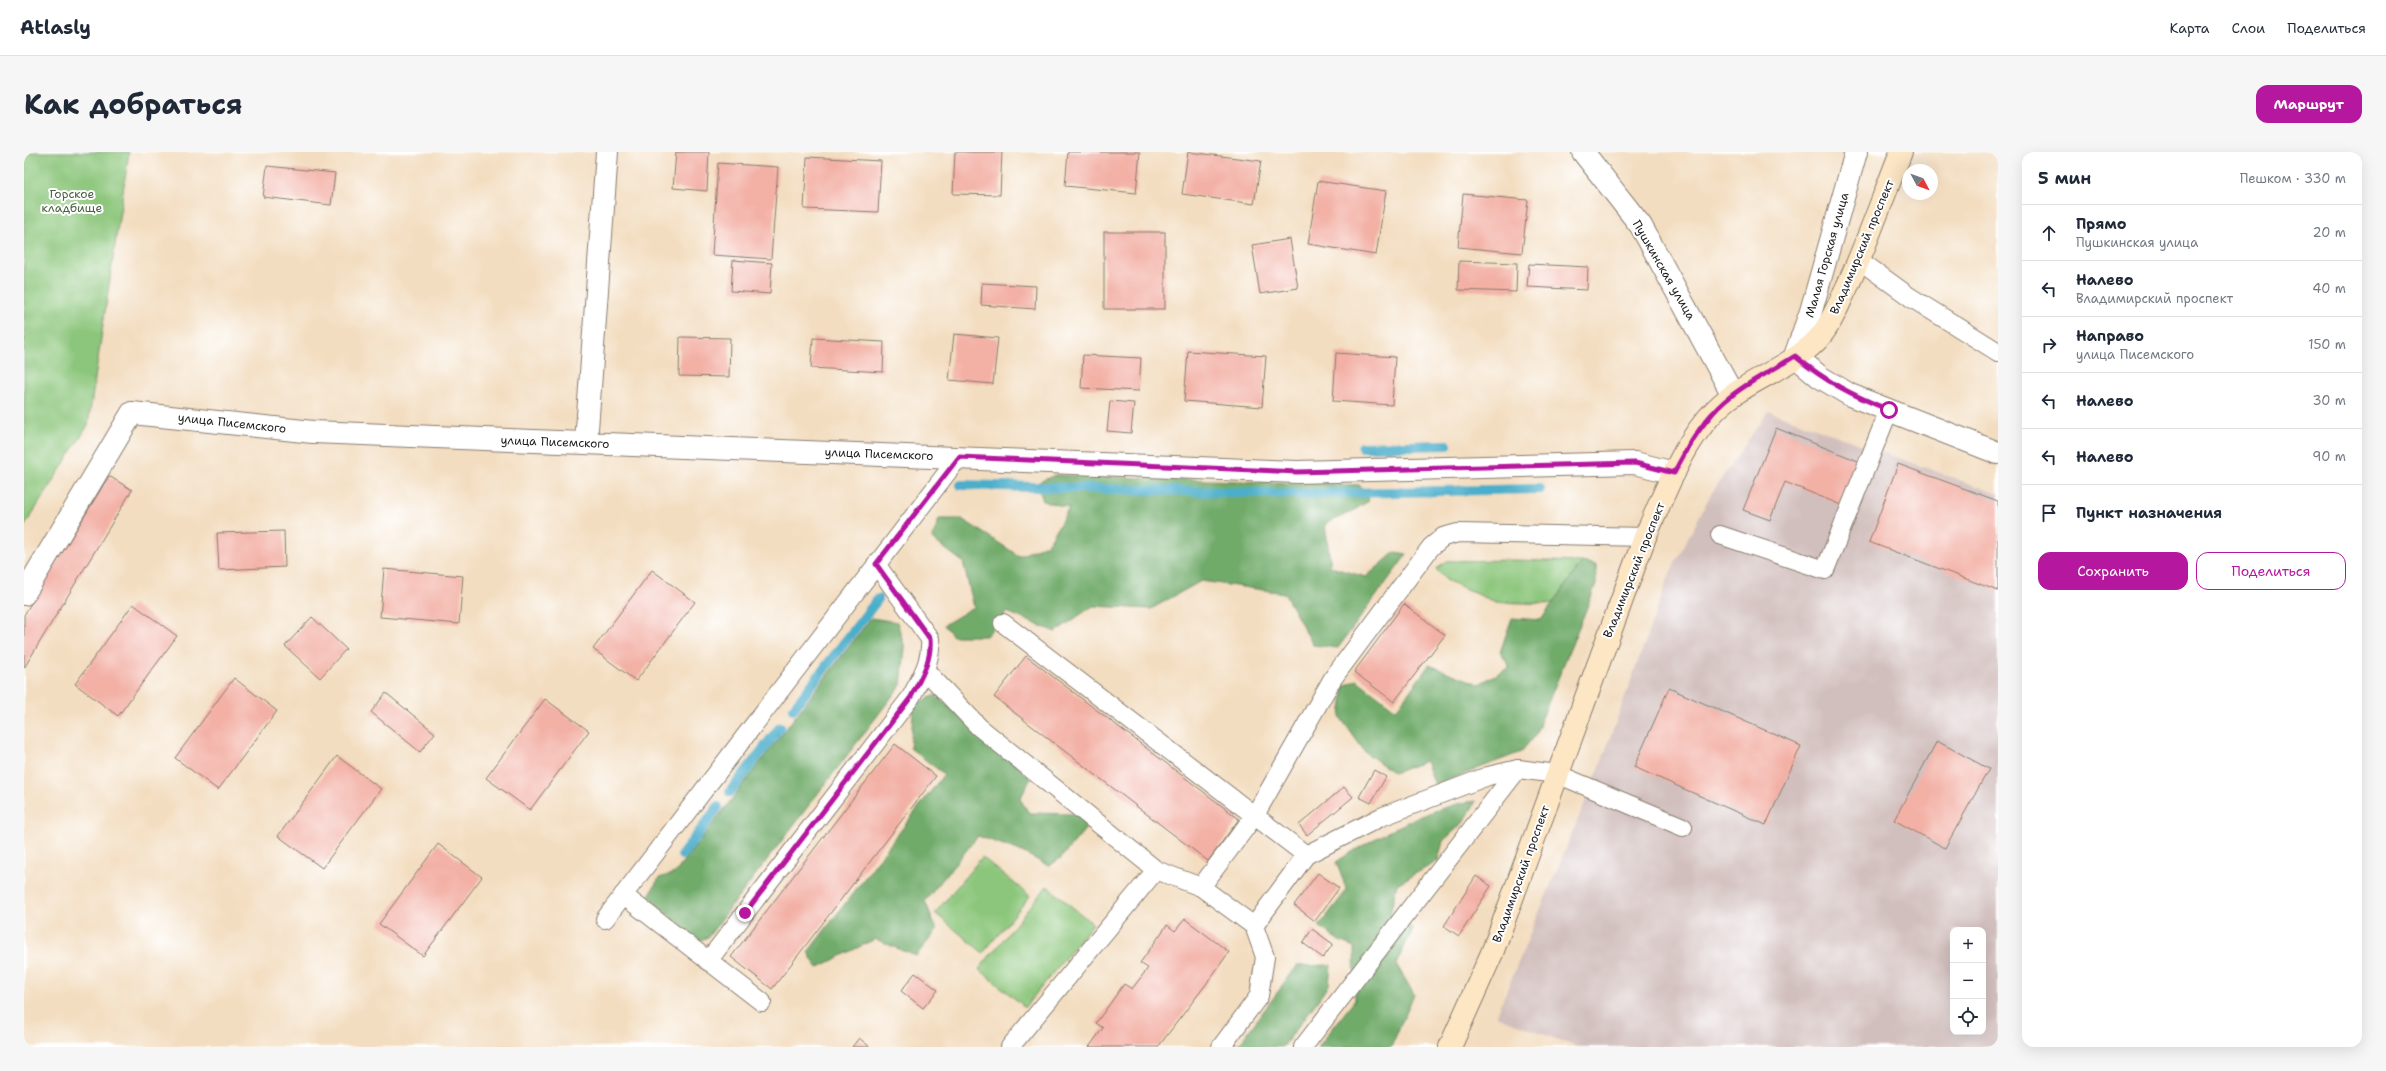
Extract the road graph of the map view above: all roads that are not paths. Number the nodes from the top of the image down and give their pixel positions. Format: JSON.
{"nodes":[{"id":1,"x":607,"y":152,"type":"edge"},
{"id":2,"x":1583,"y":152,"type":"edge"},
{"id":3,"x":1856,"y":152,"type":"edge"},
{"id":4,"x":1901,"y":152,"type":"edge"},
{"id":5,"x":1859,"y":260,"type":"junction"},
{"id":6,"x":1998,"y":352,"type":"edge"},
{"id":7,"x":1795,"y":356,"type":"junction"},
{"id":8,"x":1733,"y":395,"type":"junction"},
{"id":9,"x":1889,"y":410,"type":"junction"},
{"id":10,"x":586,"y":443,"type":"junction"},
{"id":11,"x":1998,"y":453,"type":"edge"},
{"id":12,"x":959,"y":457,"type":"junction"},
{"id":13,"x":1674,"y":473,"type":"junction"},
{"id":14,"x":1720,"y":535,"type":"dead end"},
{"id":15,"x":1645,"y":537,"type":"junction"},
{"id":16,"x":876,"y":564,"type":"junction"},
{"id":17,"x":24,"y":594,"type":"edge"},
{"id":18,"x":1003,"y":623,"type":"dead end"},
{"id":19,"x":925,"y":670,"type":"junction"},
{"id":20,"x":1518,"y":769,"type":"junction"},
{"id":21,"x":1557,"y":774,"type":"junction"},
{"id":22,"x":1255,"y":815,"type":"junction"},
{"id":23,"x":1683,"y":827,"type":"dead end"},
{"id":24,"x":1306,"y":855,"type":"junction"},
{"id":25,"x":1156,"y":870,"type":"junction"},
{"id":26,"x":1201,"y":887,"type":"junction"},
{"id":27,"x":623,"y":895,"type":"junction"},
{"id":28,"x":605,"y":919,"type":"dead end"},
{"id":29,"x":1254,"y":926,"type":"junction"},
{"id":30,"x":708,"y":961,"type":"junction"},
{"id":31,"x":762,"y":1002,"type":"dead end"},
{"id":32,"x":1010,"y":1047,"type":"edge"},
{"id":33,"x":1221,"y":1047,"type":"edge"},
{"id":34,"x":1303,"y":1047,"type":"edge"},
{"id":35,"x":1450,"y":1047,"type":"edge"}],
"edges":[{"from":1,"to":10,"type":"street"},
{"from":2,"to":8,"type":"street","name":"Пушкинская улица"},
{"from":3,"to":7,"type":"street","name":"Малая Горская улица"},
{"from":4,"to":5,"type":"main road","name":"Владимирский проспект"},
{"from":5,"to":6,"type":"lane"},
{"from":5,"to":7,"type":"main road","name":"Владимирский проспект"},
{"from":7,"to":8,"type":"main road","name":"Владимирский проспект"},
{"from":7,"to":9,"type":"street"},
{"from":8,"to":13,"type":"main road","name":"Владимирский проспект"},
{"from":9,"to":11,"type":"street"},
{"from":9,"to":14,"type":"lane"},
{"from":10,"to":12,"type":"street","name":"улица Писемского"},
{"from":10,"to":17,"type":"street","name":"улица Писемского"},
{"from":12,"to":13,"type":"street","name":"улица Писемского"},
{"from":12,"to":16,"type":"lane"},
{"from":13,"to":15,"type":"main road","name":"Владимирский проспект"},
{"from":15,"to":21,"type":"main road","name":"Владимирский проспект"},
{"from":15,"to":22,"type":"lane"},
{"from":16,"to":19,"type":"lane"},
{"from":16,"to":27,"type":"lane"},
{"from":18,"to":22,"type":"lane"},
{"from":19,"to":25,"type":"lane"},
{"from":19,"to":30,"type":"lane"},
{"from":20,"to":21,"type":"lane"},
{"from":20,"to":24,"type":"lane"},
{"from":20,"to":34,"type":"lane"},
{"from":21,"to":23,"type":"lane"},
{"from":21,"to":35,"type":"main road","name":"Владимирский проспект"},
{"from":22,"to":24,"type":"lane"},
{"from":22,"to":26,"type":"lane"},
{"from":24,"to":29,"type":"lane"},
{"from":25,"to":26,"type":"lane"},
{"from":25,"to":32,"type":"lane"},
{"from":26,"to":29,"type":"lane"},
{"from":27,"to":28,"type":"lane"},
{"from":27,"to":30,"type":"lane"},
{"from":29,"to":33,"type":"lane"},
{"from":30,"to":31,"type":"lane"}]}
